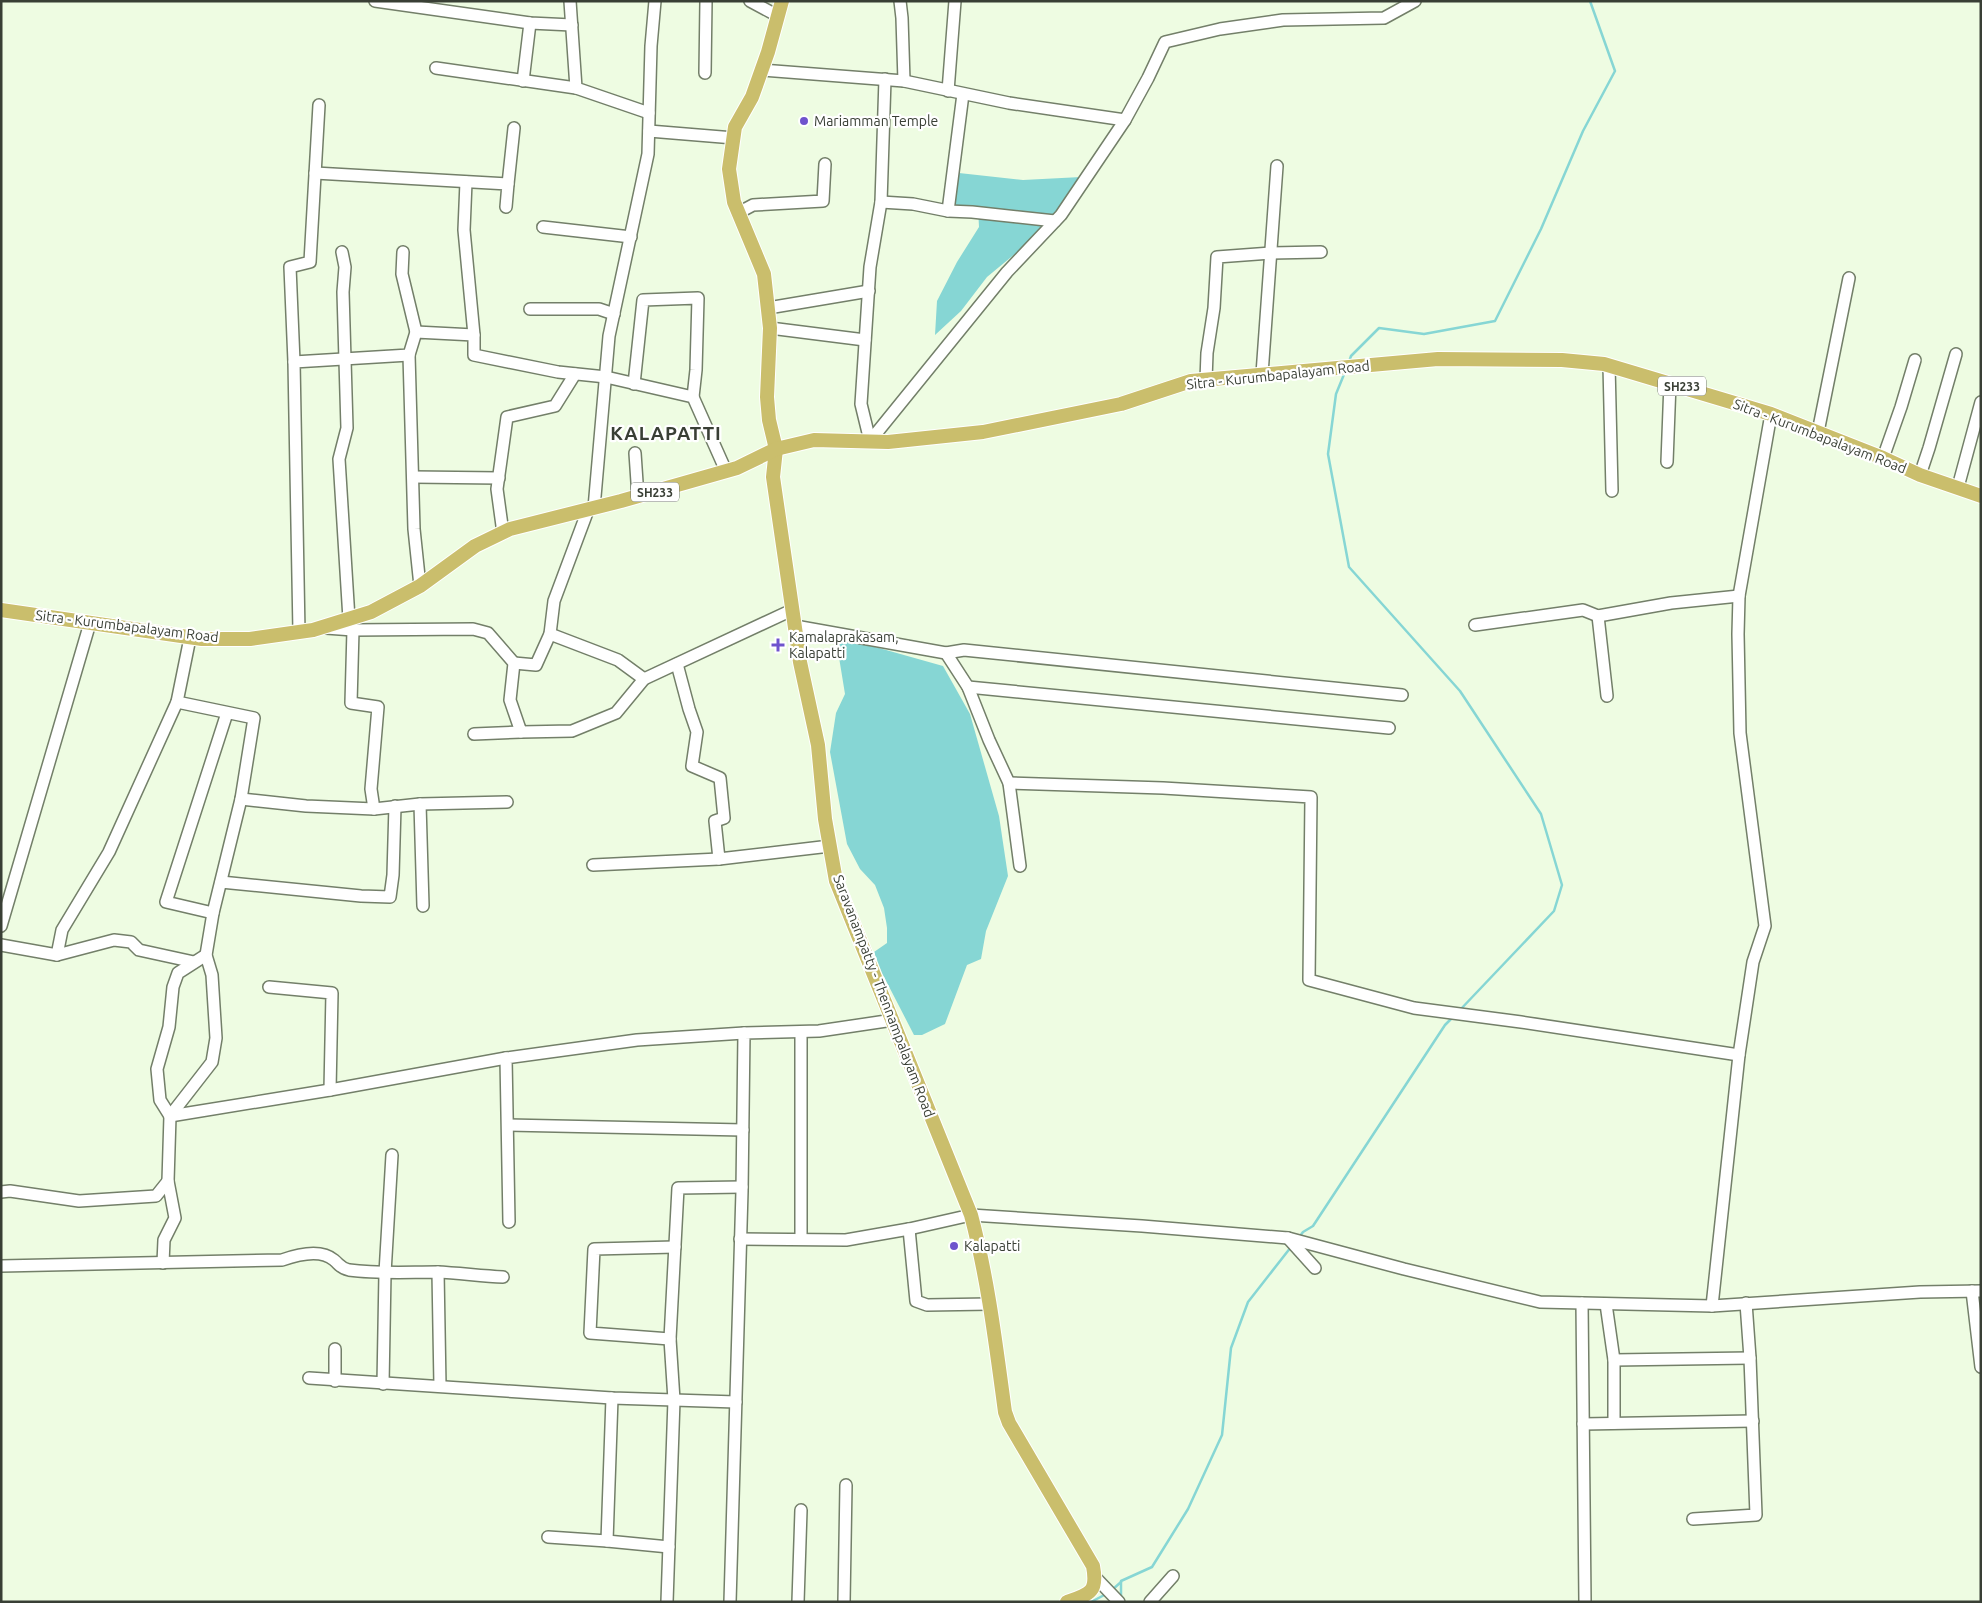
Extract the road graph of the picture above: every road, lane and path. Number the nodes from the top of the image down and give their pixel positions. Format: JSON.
{"nodes":[{"id":1,"x":376,"y":1,"type":"edge"},
{"id":2,"x":570,"y":1,"type":"edge"},
{"id":3,"x":654,"y":1,"type":"edge"},
{"id":4,"x":706,"y":1,"type":"edge"},
{"id":5,"x":750,"y":1,"type":"edge"},
{"id":6,"x":782,"y":1,"type":"edge"},
{"id":7,"x":900,"y":1,"type":"edge"},
{"id":8,"x":955,"y":1,"type":"edge"},
{"id":9,"x":1415,"y":1,"type":"edge"},
{"id":10,"x":778,"y":16,"type":"junction"},
{"id":11,"x":530,"y":23,"type":"junction"},
{"id":12,"x":572,"y":25,"type":"junction"},
{"id":13,"x":436,"y":68,"type":"dead end"},
{"id":14,"x":761,"y":70,"type":"junction"},
{"id":15,"x":706,"y":73,"type":"dead end"},
{"id":16,"x":885,"y":79,"type":"junction"},
{"id":17,"x":524,"y":81,"type":"junction"},
{"id":18,"x":904,"y":81,"type":"junction"},
{"id":19,"x":576,"y":88,"type":"junction"},
{"id":20,"x":948,"y":91,"type":"junction"},
{"id":21,"x":963,"y":94,"type":"junction"},
{"id":22,"x":319,"y":105,"type":"dead end"},
{"id":23,"x":649,"y":113,"type":"junction"},
{"id":24,"x":1125,"y":120,"type":"junction"},
{"id":25,"x":514,"y":128,"type":"dead end"},
{"id":26,"x":649,"y":131,"type":"junction"},
{"id":27,"x":734,"y":138,"type":"junction"},
{"id":28,"x":825,"y":164,"type":"dead end"},
{"id":29,"x":1277,"y":166,"type":"dead end"},
{"id":30,"x":316,"y":173,"type":"junction"},
{"id":31,"x":466,"y":182,"type":"junction"},
{"id":32,"x":508,"y":184,"type":"junction"},
{"id":33,"x":881,"y":202,"type":"junction"},
{"id":34,"x":506,"y":207,"type":"dead end"},
{"id":35,"x":948,"y":211,"type":"junction"},
{"id":36,"x":738,"y":213,"type":"junction"},
{"id":37,"x":1054,"y":221,"type":"junction"},
{"id":38,"x":543,"y":226,"type":"dead end"},
{"id":39,"x":631,"y":237,"type":"junction"},
{"id":40,"x":342,"y":252,"type":"dead end"},
{"id":41,"x":403,"y":252,"type":"dead end"},
{"id":42,"x":1322,"y":252,"type":"dead end"},
{"id":43,"x":1271,"y":253,"type":"junction"},
{"id":44,"x":1849,"y":278,"type":"dead end"},
{"id":45,"x":869,"y":291,"type":"junction"},
{"id":46,"x":768,"y":308,"type":"junction"},
{"id":47,"x":530,"y":309,"type":"dead end"},
{"id":48,"x":614,"y":314,"type":"junction"},
{"id":49,"x":770,"y":328,"type":"junction"},
{"id":50,"x":416,"y":332,"type":"junction"},
{"id":51,"x":474,"y":335,"type":"junction"},
{"id":52,"x":866,"y":340,"type":"junction"},
{"id":53,"x":1956,"y":354,"type":"dead end"},
{"id":54,"x":409,"y":355,"type":"junction"},
{"id":55,"x":346,"y":359,"type":"junction"},
{"id":56,"x":1915,"y":360,"type":"dead end"},
{"id":57,"x":294,"y":362,"type":"junction"},
{"id":58,"x":1609,"y":366,"type":"junction"},
{"id":59,"x":575,"y":374,"type":"junction"},
{"id":60,"x":1262,"y":374,"type":"junction"},
{"id":61,"x":606,"y":377,"type":"junction"},
{"id":62,"x":1206,"y":380,"type":"junction"},
{"id":63,"x":1670,"y":383,"type":"junction"},
{"id":64,"x":634,"y":384,"type":"junction"},
{"id":65,"x":693,"y":397,"type":"junction"},
{"id":66,"x":1981,"y":402,"type":"edge"},
{"id":67,"x":1771,"y":414,"type":"junction"},
{"id":68,"x":1818,"y":432,"type":"junction"},
{"id":69,"x":870,"y":442,"type":"junction"},
{"id":70,"x":776,"y":449,"type":"junction"},
{"id":71,"x":635,"y":453,"type":"dead end"},
{"id":72,"x":1883,"y":458,"type":"junction"},
{"id":73,"x":1667,"y":462,"type":"dead end"},
{"id":74,"x":726,"y":471,"type":"junction"},
{"id":75,"x":1920,"y":474,"type":"junction"},
{"id":76,"x":413,"y":478,"type":"junction"},
{"id":77,"x":499,"y":478,"type":"junction"},
{"id":78,"x":1958,"y":487,"type":"junction"},
{"id":79,"x":1612,"y":491,"type":"dead end"},
{"id":80,"x":1981,"y":496,"type":"edge"},
{"id":81,"x":638,"y":497,"type":"junction"},
{"id":82,"x":591,"y":509,"type":"junction"},
{"id":83,"x":503,"y":533,"type":"junction"},
{"id":84,"x":420,"y":586,"type":"junction"},
{"id":85,"x":1739,"y":596,"type":"junction"},
{"id":86,"x":1,"y":610,"type":"edge"},
{"id":87,"x":792,"y":610,"type":"junction"},
{"id":88,"x":1598,"y":616,"type":"junction"},
{"id":89,"x":90,"y":623,"type":"junction"},
{"id":90,"x":351,"y":624,"type":"junction"},
{"id":91,"x":1475,"y":625,"type":"dead end"},
{"id":92,"x":794,"y":626,"type":"junction"},
{"id":93,"x":299,"y":632,"type":"junction"},
{"id":94,"x":550,"y":634,"type":"junction"},
{"id":95,"x":190,"y":638,"type":"junction"},
{"id":96,"x":946,"y":653,"type":"junction"},
{"id":97,"x":514,"y":663,"type":"junction"},
{"id":98,"x":677,"y":664,"type":"junction"},
{"id":99,"x":644,"y":680,"type":"junction"},
{"id":100,"x":968,"y":687,"type":"junction"},
{"id":101,"x":1402,"y":695,"type":"dead end"},
{"id":102,"x":1608,"y":696,"type":"dead end"},
{"id":103,"x":177,"y":702,"type":"junction"},
{"id":104,"x":227,"y":714,"type":"junction"},
{"id":105,"x":1390,"y":728,"type":"dead end"},
{"id":106,"x":521,"y":732,"type":"junction"},
{"id":107,"x":474,"y":734,"type":"dead end"},
{"id":108,"x":1009,"y":783,"type":"junction"},
{"id":109,"x":241,"y":799,"type":"junction"},
{"id":110,"x":507,"y":802,"type":"dead end"},
{"id":111,"x":420,"y":804,"type":"junction"},
{"id":112,"x":395,"y":806,"type":"junction"},
{"id":113,"x":374,"y":809,"type":"junction"},
{"id":114,"x":830,"y":846,"type":"junction"},
{"id":115,"x":719,"y":859,"type":"junction"},
{"id":116,"x":593,"y":865,"type":"dead end"},
{"id":117,"x":1020,"y":866,"type":"dead end"},
{"id":118,"x":221,"y":882,"type":"junction"},
{"id":119,"x":423,"y":906,"type":"dead end"},
{"id":120,"x":213,"y":914,"type":"junction"},
{"id":121,"x":1,"y":926,"type":"edge"},
{"id":122,"x":1,"y":945,"type":"edge"},
{"id":123,"x":206,"y":954,"type":"junction"},
{"id":124,"x":57,"y":955,"type":"junction"},
{"id":125,"x":194,"y":962,"type":"junction"},
{"id":126,"x":268,"y":987,"type":"dead end"},
{"id":127,"x":892,"y":1020,"type":"junction"},
{"id":128,"x":801,"y":1032,"type":"junction"},
{"id":129,"x":744,"y":1034,"type":"junction"},
{"id":130,"x":1739,"y":1055,"type":"junction"},
{"id":131,"x":506,"y":1058,"type":"junction"},
{"id":132,"x":330,"y":1090,"type":"junction"},
{"id":133,"x":170,"y":1116,"type":"junction"},
{"id":134,"x":508,"y":1125,"type":"junction"},
{"id":135,"x":743,"y":1130,"type":"junction"},
{"id":136,"x":392,"y":1155,"type":"dead end"},
{"id":137,"x":168,"y":1181,"type":"junction"},
{"id":138,"x":742,"y":1186,"type":"junction"},
{"id":139,"x":1,"y":1192,"type":"edge"},
{"id":140,"x":971,"y":1215,"type":"junction"},
{"id":141,"x":510,"y":1222,"type":"dead end"},
{"id":142,"x":909,"y":1229,"type":"junction"},
{"id":143,"x":740,"y":1238,"type":"junction"},
{"id":144,"x":801,"y":1238,"type":"junction"},
{"id":145,"x":1288,"y":1238,"type":"junction"},
{"id":146,"x":675,"y":1247,"type":"junction"},
{"id":147,"x":163,"y":1263,"type":"junction"},
{"id":148,"x":1,"y":1266,"type":"edge"},
{"id":149,"x":1314,"y":1268,"type":"dead end"},
{"id":150,"x":438,"y":1272,"type":"junction"},
{"id":151,"x":385,"y":1273,"type":"junction"},
{"id":152,"x":503,"y":1277,"type":"dead end"},
{"id":153,"x":1976,"y":1291,"type":"edge"},
{"id":154,"x":1582,"y":1303,"type":"junction"},
{"id":155,"x":1746,"y":1303,"type":"junction"},
{"id":156,"x":990,"y":1304,"type":"junction"},
{"id":157,"x":1606,"y":1304,"type":"junction"},
{"id":158,"x":1712,"y":1306,"type":"junction"},
{"id":159,"x":670,"y":1339,"type":"junction"},
{"id":160,"x":335,"y":1349,"type":"dead end"},
{"id":161,"x":1750,"y":1358,"type":"junction"},
{"id":162,"x":1614,"y":1360,"type":"junction"},
{"id":163,"x":1981,"y":1366,"type":"edge"},
{"id":164,"x":309,"y":1378,"type":"dead end"},
{"id":165,"x":335,"y":1381,"type":"junction"},
{"id":166,"x":383,"y":1384,"type":"junction"},
{"id":167,"x":440,"y":1386,"type":"junction"},
{"id":168,"x":612,"y":1398,"type":"junction"},
{"id":169,"x":674,"y":1400,"type":"junction"},
{"id":170,"x":736,"y":1402,"type":"junction"},
{"id":171,"x":1752,"y":1422,"type":"junction"},
{"id":172,"x":1614,"y":1423,"type":"junction"},
{"id":173,"x":1583,"y":1424,"type":"junction"},
{"id":174,"x":846,"y":1485,"type":"dead end"},
{"id":175,"x":801,"y":1510,"type":"dead end"},
{"id":176,"x":1693,"y":1519,"type":"dead end"},
{"id":177,"x":548,"y":1537,"type":"dead end"},
{"id":178,"x":607,"y":1541,"type":"junction"},
{"id":179,"x":669,"y":1547,"type":"junction"},
{"id":180,"x":1173,"y":1576,"type":"dead end"},
{"id":181,"x":1099,"y":1581,"type":"junction"},
{"id":182,"x":667,"y":1602,"type":"edge"},
{"id":183,"x":730,"y":1602,"type":"edge"},
{"id":184,"x":798,"y":1602,"type":"edge"},
{"id":185,"x":844,"y":1602,"type":"edge"},
{"id":186,"x":1067,"y":1602,"type":"edge"},
{"id":187,"x":1119,"y":1602,"type":"edge"},
{"id":188,"x":1150,"y":1602,"type":"edge"},
{"id":189,"x":1584,"y":1602,"type":"edge"}],
"edges":[{"from":1,"to":11,"type":"street"},
{"from":2,"to":12,"type":"street"},
{"from":3,"to":23,"type":"street"},
{"from":4,"to":15,"type":"street"},
{"from":5,"to":10,"type":"street"},
{"from":6,"to":10,"type":"main road","name":"Saravanampatty - Thennampalayam Road"},
{"from":7,"to":18,"type":"street"},
{"from":8,"to":20,"type":"street"},
{"from":9,"to":24,"type":"street"},
{"from":10,"to":14,"type":"main road","name":"Saravanampatty - Thennampalayam Road"},
{"from":11,"to":12,"type":"street"},
{"from":11,"to":17,"type":"street"},
{"from":12,"to":19,"type":"street"},
{"from":13,"to":17,"type":"street"},
{"from":14,"to":16,"type":"street"},
{"from":14,"to":27,"type":"main road","name":"Saravanampatty - Thennampalayam Road"},
{"from":16,"to":18,"type":"street"},
{"from":16,"to":33,"type":"street"},
{"from":17,"to":19,"type":"street"},
{"from":18,"to":20,"type":"street"},
{"from":19,"to":23,"type":"street"},
{"from":20,"to":21,"type":"street"},
{"from":21,"to":24,"type":"street"},
{"from":21,"to":35,"type":"street"},
{"from":22,"to":30,"type":"street"},
{"from":23,"to":26,"type":"street"},
{"from":24,"to":37,"type":"street"},
{"from":25,"to":32,"type":"street"},
{"from":26,"to":27,"type":"street"},
{"from":26,"to":39,"type":"street"},
{"from":27,"to":36,"type":"main road","name":"Saravanampatty - Thennampalayam Road"},
{"from":28,"to":36,"type":"street"},
{"from":29,"to":43,"type":"street"},
{"from":30,"to":31,"type":"street"},
{"from":30,"to":57,"type":"street"},
{"from":31,"to":32,"type":"street"},
{"from":31,"to":51,"type":"street"},
{"from":32,"to":34,"type":"street"},
{"from":33,"to":35,"type":"street"},
{"from":33,"to":45,"type":"street"},
{"from":35,"to":37,"type":"street"},
{"from":36,"to":46,"type":"main road","name":"Saravanampatty - Thennampalayam Road"},
{"from":37,"to":69,"type":"street"},
{"from":38,"to":39,"type":"street"},
{"from":39,"to":48,"type":"street"},
{"from":40,"to":55,"type":"street"},
{"from":41,"to":50,"type":"street"},
{"from":42,"to":43,"type":"street"},
{"from":43,"to":60,"type":"street"},
{"from":43,"to":62,"type":"street"},
{"from":44,"to":68,"type":"street"},
{"from":45,"to":46,"type":"street"},
{"from":45,"to":52,"type":"street"},
{"from":46,"to":49,"type":"main road","name":"Saravanampatty - Thennampalayam Road"},
{"from":47,"to":48,"type":"street"},
{"from":48,"to":61,"type":"street"},
{"from":49,"to":52,"type":"street"},
{"from":49,"to":70,"type":"main road","name":"Saravanampatty - Thennampalayam Road"},
{"from":50,"to":51,"type":"street"},
{"from":50,"to":54,"type":"street"},
{"from":51,"to":59,"type":"street"},
{"from":52,"to":69,"type":"street"},
{"from":53,"to":75,"type":"street"},
{"from":54,"to":55,"type":"street"},
{"from":54,"to":76,"type":"street"},
{"from":55,"to":57,"type":"street"},
{"from":55,"to":90,"type":"street"},
{"from":56,"to":72,"type":"street"},
{"from":57,"to":93,"type":"street"},
{"from":58,"to":60,"type":"main road","name":"Sitra - Kurumbapalayam Road","number":"SH233"},
{"from":58,"to":63,"type":"main road","name":"Sitra - Kurumbapalayam Road","number":"SH233"},
{"from":58,"to":79,"type":"street"},
{"from":59,"to":61,"type":"street"},
{"from":59,"to":77,"type":"street"},
{"from":60,"to":62,"type":"main road","name":"Sitra - Kurumbapalayam Road","number":"SH233"},
{"from":61,"to":64,"type":"street"},
{"from":61,"to":82,"type":"street"},
{"from":62,"to":69,"type":"main road","name":"Sitra - Kurumbapalayam Road","number":"SH233"},
{"from":63,"to":67,"type":"main road","name":"Sitra - Kurumbapalayam Road","number":"SH233"},
{"from":63,"to":73,"type":"street"},
{"from":64,"to":65,"type":"street"},
{"from":64,"to":65,"type":"street"},
{"from":65,"to":74,"type":"street"},
{"from":66,"to":78,"type":"street"},
{"from":67,"to":68,"type":"main road","name":"Sitra - Kurumbapalayam Road","number":"SH233"},
{"from":67,"to":85,"type":"street"},
{"from":68,"to":72,"type":"main road","name":"Sitra - Kurumbapalayam Road","number":"SH233"},
{"from":69,"to":70,"type":"main road","name":"Sitra - Kurumbapalayam Road","number":"SH233"},
{"from":70,"to":74,"type":"main road","name":"Sitra - Kurumbapalayam Road","number":"SH233"},
{"from":70,"to":87,"type":"main road","name":"Saravanampatty - Thennampalayam Road"},
{"from":71,"to":81,"type":"street"},
{"from":72,"to":75,"type":"main road","name":"Sitra - Kurumbapalayam Road","number":"SH233"},
{"from":74,"to":81,"type":"main road","name":"Sitra - Kurumbapalayam Road","number":"SH233"},
{"from":75,"to":78,"type":"main road","name":"Sitra - Kurumbapalayam Road","number":"SH233"},
{"from":76,"to":77,"type":"street"},
{"from":76,"to":84,"type":"street"},
{"from":77,"to":83,"type":"street"},
{"from":78,"to":80,"type":"main road","name":"Sitra - Kurumbapalayam Road","number":"SH233"},
{"from":81,"to":82,"type":"main road","name":"Sitra - Kurumbapalayam Road","number":"SH233"},
{"from":82,"to":83,"type":"main road","name":"Sitra - Kurumbapalayam Road","number":"SH233"},
{"from":82,"to":94,"type":"street"},
{"from":83,"to":84,"type":"main road","name":"Sitra - Kurumbapalayam Road","number":"SH233"},
{"from":84,"to":90,"type":"main road","name":"Sitra - Kurumbapalayam Road","number":"SH233"},
{"from":85,"to":88,"type":"street"},
{"from":85,"to":130,"type":"street"},
{"from":86,"to":89,"type":"main road","name":"Sitra - Kurumbapalayam Road","number":"SH233"},
{"from":87,"to":92,"type":"main road","name":"Saravanampatty - Thennampalayam Road"},
{"from":87,"to":98,"type":"street"},
{"from":88,"to":91,"type":"street"},
{"from":88,"to":102,"type":"street"},
{"from":89,"to":95,"type":"main road","name":"Sitra - Kurumbapalayam Road","number":"SH233"},
{"from":89,"to":121,"type":"street"},
{"from":90,"to":93,"type":"main road","name":"Sitra - Kurumbapalayam Road","number":"SH233"},
{"from":90,"to":97,"type":"street"},
{"from":90,"to":113,"type":"street"},
{"from":92,"to":96,"type":"street"},
{"from":92,"to":114,"type":"main road","name":"Saravanampatty - Thennampalayam Road"},
{"from":93,"to":95,"type":"main road","name":"Sitra - Kurumbapalayam Road","number":"SH233"},
{"from":94,"to":97,"type":"street"},
{"from":94,"to":99,"type":"street"},
{"from":95,"to":103,"type":"street"},
{"from":96,"to":100,"type":"street"},
{"from":96,"to":101,"type":"street"},
{"from":97,"to":106,"type":"street"},
{"from":98,"to":99,"type":"street"},
{"from":98,"to":115,"type":"street"},
{"from":99,"to":106,"type":"street"},
{"from":100,"to":105,"type":"street"},
{"from":100,"to":108,"type":"street"},
{"from":103,"to":104,"type":"street"},
{"from":103,"to":124,"type":"street"},
{"from":104,"to":109,"type":"street"},
{"from":104,"to":120,"type":"street"},
{"from":106,"to":107,"type":"street"},
{"from":108,"to":117,"type":"street"},
{"from":108,"to":130,"type":"street"},
{"from":109,"to":113,"type":"street"},
{"from":109,"to":118,"type":"street"},
{"from":110,"to":111,"type":"street"},
{"from":111,"to":112,"type":"street"},
{"from":111,"to":119,"type":"street"},
{"from":112,"to":113,"type":"street"},
{"from":112,"to":118,"type":"street"},
{"from":114,"to":115,"type":"street"},
{"from":114,"to":127,"type":"main road","name":"Saravanampatty - Thennampalayam Road"},
{"from":115,"to":116,"type":"street"},
{"from":118,"to":120,"type":"street"},
{"from":120,"to":123,"type":"street"},
{"from":122,"to":124,"type":"street"},
{"from":123,"to":125,"type":"street"},
{"from":123,"to":133,"type":"street"},
{"from":124,"to":125,"type":"street"},
{"from":125,"to":133,"type":"street"},
{"from":126,"to":132,"type":"street"},
{"from":127,"to":128,"type":"street"},
{"from":127,"to":140,"type":"main road","name":"Saravanampatty - Thennampalayam Road"},
{"from":128,"to":129,"type":"street"},
{"from":128,"to":144,"type":"street"},
{"from":129,"to":131,"type":"street"},
{"from":129,"to":135,"type":"street"},
{"from":130,"to":158,"type":"street"},
{"from":131,"to":132,"type":"street"},
{"from":131,"to":134,"type":"street"},
{"from":132,"to":133,"type":"street"},
{"from":133,"to":137,"type":"street"},
{"from":134,"to":135,"type":"street"},
{"from":134,"to":141,"type":"street"},
{"from":135,"to":138,"type":"street"},
{"from":136,"to":151,"type":"street"},
{"from":137,"to":139,"type":"street"},
{"from":137,"to":147,"type":"street"},
{"from":138,"to":143,"type":"street"},
{"from":138,"to":146,"type":"street"},
{"from":140,"to":142,"type":"street"},
{"from":140,"to":145,"type":"street"},
{"from":140,"to":156,"type":"main road","name":"Saravanampatty - Thennampalayam Road"},
{"from":142,"to":144,"type":"street"},
{"from":142,"to":156,"type":"street"},
{"from":143,"to":144,"type":"street"},
{"from":143,"to":170,"type":"street"},
{"from":145,"to":149,"type":"street"},
{"from":145,"to":154,"type":"street"},
{"from":146,"to":159,"type":"street"},
{"from":146,"to":159,"type":"street"},
{"from":147,"to":148,"type":"street"},
{"from":147,"to":151,"type":"street"},
{"from":150,"to":151,"type":"street"},
{"from":150,"to":152,"type":"street"},
{"from":150,"to":167,"type":"street"},
{"from":151,"to":166,"type":"street"},
{"from":153,"to":155,"type":"street"},
{"from":153,"to":163,"type":"street"},
{"from":154,"to":157,"type":"street"},
{"from":154,"to":173,"type":"street"},
{"from":155,"to":158,"type":"street"},
{"from":155,"to":161,"type":"street"},
{"from":156,"to":181,"type":"main road","name":"Saravanampatty - Thennampalayam Road"},
{"from":157,"to":158,"type":"street"},
{"from":157,"to":162,"type":"street"},
{"from":159,"to":169,"type":"street"},
{"from":160,"to":165,"type":"street"},
{"from":161,"to":162,"type":"street"},
{"from":161,"to":171,"type":"street"},
{"from":162,"to":172,"type":"street"},
{"from":164,"to":165,"type":"street"},
{"from":165,"to":166,"type":"street"},
{"from":166,"to":167,"type":"street"},
{"from":167,"to":168,"type":"street"},
{"from":168,"to":169,"type":"street"},
{"from":168,"to":178,"type":"street"},
{"from":169,"to":170,"type":"street"},
{"from":169,"to":179,"type":"street"},
{"from":170,"to":183,"type":"street"},
{"from":171,"to":172,"type":"street"},
{"from":171,"to":176,"type":"street"},
{"from":172,"to":173,"type":"street"},
{"from":173,"to":189,"type":"street"},
{"from":174,"to":185,"type":"street"},
{"from":175,"to":184,"type":"street"},
{"from":177,"to":178,"type":"street"},
{"from":178,"to":179,"type":"street"},
{"from":179,"to":182,"type":"street"},
{"from":180,"to":188,"type":"street"},
{"from":181,"to":186,"type":"main road"},
{"from":181,"to":187,"type":"street"}]}
